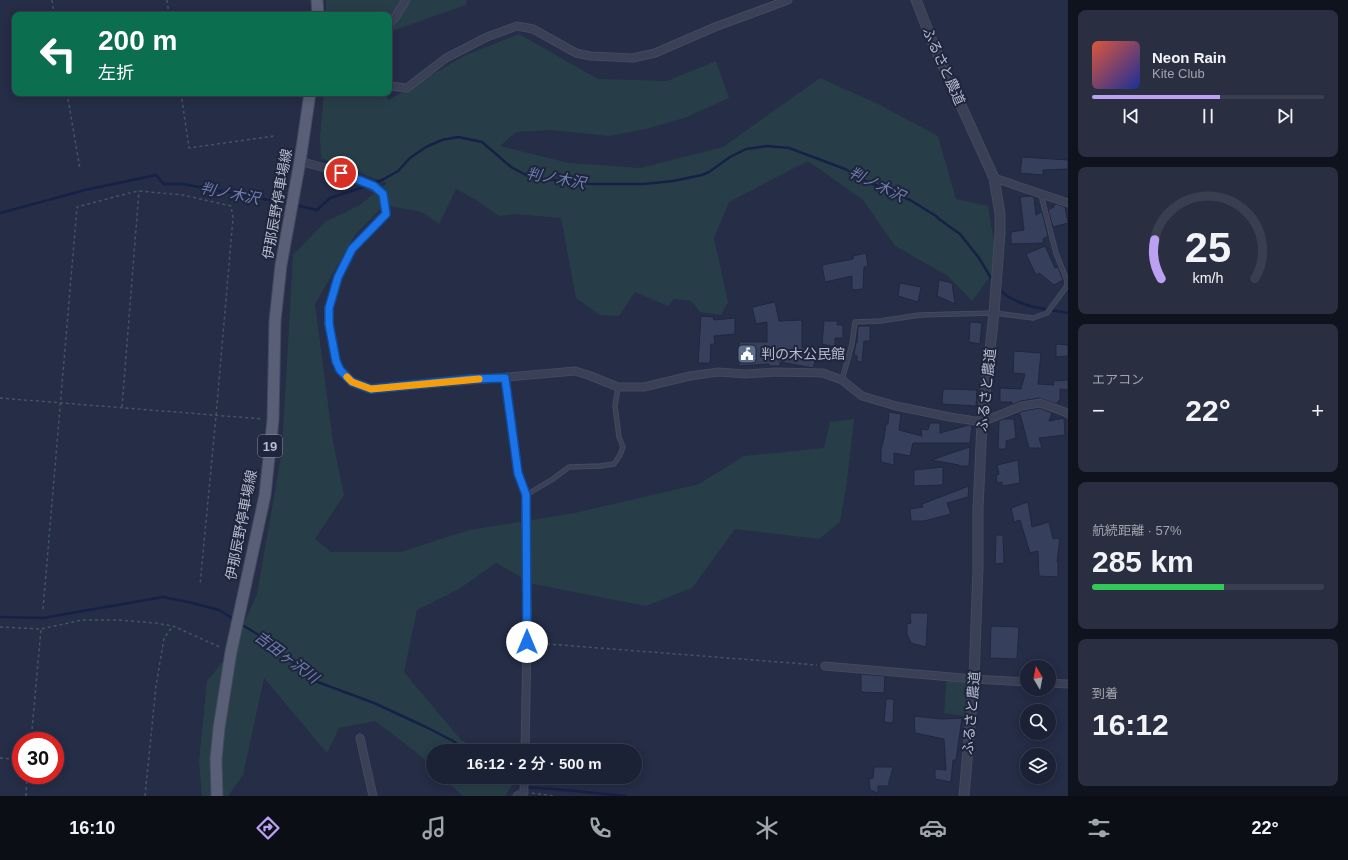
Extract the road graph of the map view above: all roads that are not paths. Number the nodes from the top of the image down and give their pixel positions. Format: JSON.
{"nodes":[{"id":1,"x":317,"y":0,"type":"edge"},
{"id":2,"x":406,"y":0,"type":"edge"},
{"id":3,"x":788,"y":0,"type":"edge"},
{"id":4,"x":916,"y":0,"type":"edge"},
{"id":5,"x":318,"y":12,"type":"edge"},
{"id":6,"x":392,"y":20,"type":"edge"},
{"id":7,"x":392,"y":86,"type":"edge"},
{"id":8,"x":310,"y":96,"type":"edge"},
{"id":9,"x":300,"y":162,"type":"junction"},
{"id":10,"x":994,"y":178,"type":"junction"},
{"id":11,"x":1041,"y":194,"type":"junction"},
{"id":12,"x":1068,"y":203,"type":"edge"},
{"id":13,"x":994,"y":313,"type":"junction"},
{"id":14,"x":505,"y":378,"type":"junction"},
{"id":15,"x":842,"y":380,"type":"junction"},
{"id":16,"x":618,"y":387,"type":"junction"},
{"id":17,"x":1068,"y":414,"type":"edge"},
{"id":18,"x":982,"y":422,"type":"junction"},
{"id":19,"x":526,"y":495,"type":"junction"},
{"id":20,"x":825,"y":666,"type":"road end"},
{"id":21,"x":974,"y":679,"type":"junction"},
{"id":22,"x":1020,"y":682,"type":"edge"},
{"id":23,"x":1056,"y":683,"type":"edge"},
{"id":24,"x":1068,"y":684,"type":"edge"},
{"id":25,"x":360,"y":738,"type":"dead end"},
{"id":26,"x":525,"y":744,"type":"edge"},
{"id":27,"x":523,"y":784,"type":"edge"},
{"id":28,"x":521,"y":794,"type":"edge"},
{"id":29,"x":217,"y":796,"type":"edge"},
{"id":30,"x":373,"y":796,"type":"edge"},
{"id":31,"x":964,"y":796,"type":"edge"}],
"edges":[{"from":1,"to":5,"type":"main road"},
{"from":2,"to":6,"type":"street"},
{"from":3,"to":7,"type":"street"},
{"from":4,"to":10,"type":"street","name":"ふるさと農道"},
{"from":8,"to":9,"type":"main road","name":"伊那辰野停車場線","number":"19"},
{"from":9,"to":14,"type":"street"},
{"from":9,"to":29,"type":"main road","name":"伊那辰野停車場線","number":"19"},
{"from":10,"to":11,"type":"street"},
{"from":10,"to":13,"type":"street","name":"ふるさと農道"},
{"from":11,"to":12,"type":"street"},
{"from":11,"to":13,"type":"lane"},
{"from":13,"to":15,"type":"lane"},
{"from":13,"to":18,"type":"street","name":"ふるさと農道"},
{"from":14,"to":16,"type":"street"},
{"from":14,"to":19,"type":"street"},
{"from":15,"to":16,"type":"street"},
{"from":15,"to":18,"type":"street"},
{"from":16,"to":19,"type":"lane"},
{"from":17,"to":18,"type":"street"},
{"from":18,"to":21,"type":"street","name":"ふるさと農道"},
{"from":19,"to":26,"type":"street"},
{"from":20,"to":21,"type":"street"},
{"from":21,"to":22,"type":"street"},
{"from":21,"to":31,"type":"street","name":"ふるさと農道"},
{"from":23,"to":24,"type":"street"},
{"from":25,"to":30,"type":"street"},
{"from":27,"to":28,"type":"street"}]}
